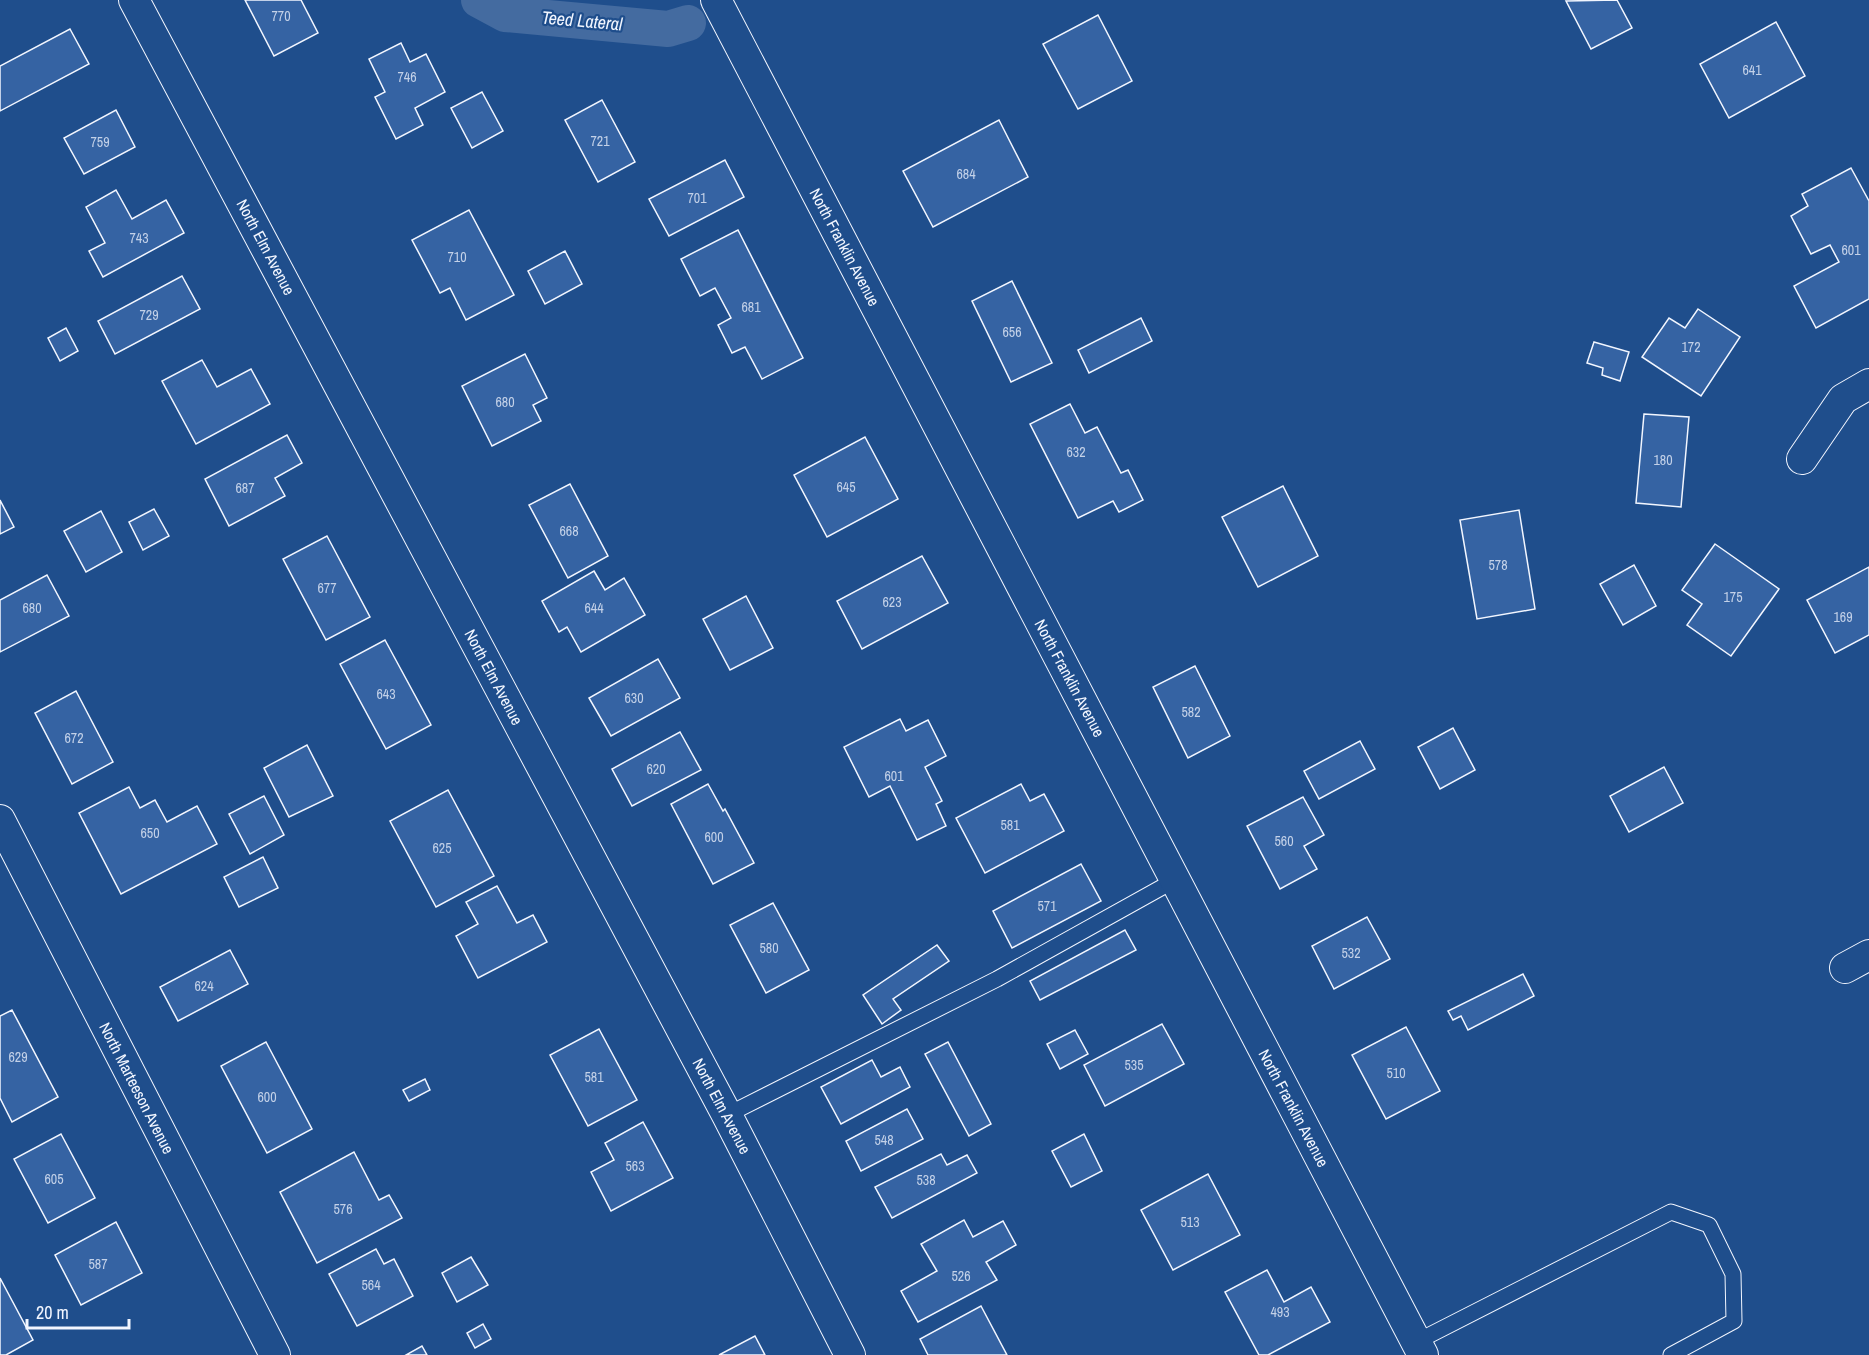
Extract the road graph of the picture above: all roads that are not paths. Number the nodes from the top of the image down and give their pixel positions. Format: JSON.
{"nodes":[{"id":1,"x":134,"y":0,"type":"edge"},
{"id":2,"x":716,"y":0,"type":"edge"},
{"id":3,"x":1869,"y":384,"type":"edge"},
{"id":4,"x":1802,"y":459,"type":"dead end"},
{"id":5,"x":1,"y":826,"type":"edge"},
{"id":6,"x":1175,"y":880,"type":"junction"},
{"id":7,"x":728,"y":1115,"type":"junction"},
{"id":8,"x":1420,"y":1348,"type":"edge"},
{"id":9,"x":274,"y":1355,"type":"edge"},
{"id":10,"x":850,"y":1355,"type":"edge"},
{"id":11,"x":1671,"y":1355,"type":"edge"}],
"edges":[{"from":1,"to":7,"type":"street","name":"North Elm Avenue"},
{"from":2,"to":6,"type":"street","name":"North Franklin Avenue"},
{"from":3,"to":4,"type":"street"},
{"from":5,"to":9,"type":"street","name":"North Marteeson Avenue"},
{"from":6,"to":7,"type":"lane"},
{"from":6,"to":8,"type":"street","name":"North Franklin Avenue"},
{"from":7,"to":10,"type":"street","name":"North Elm Avenue"},
{"from":8,"to":11,"type":"lane"}]}
